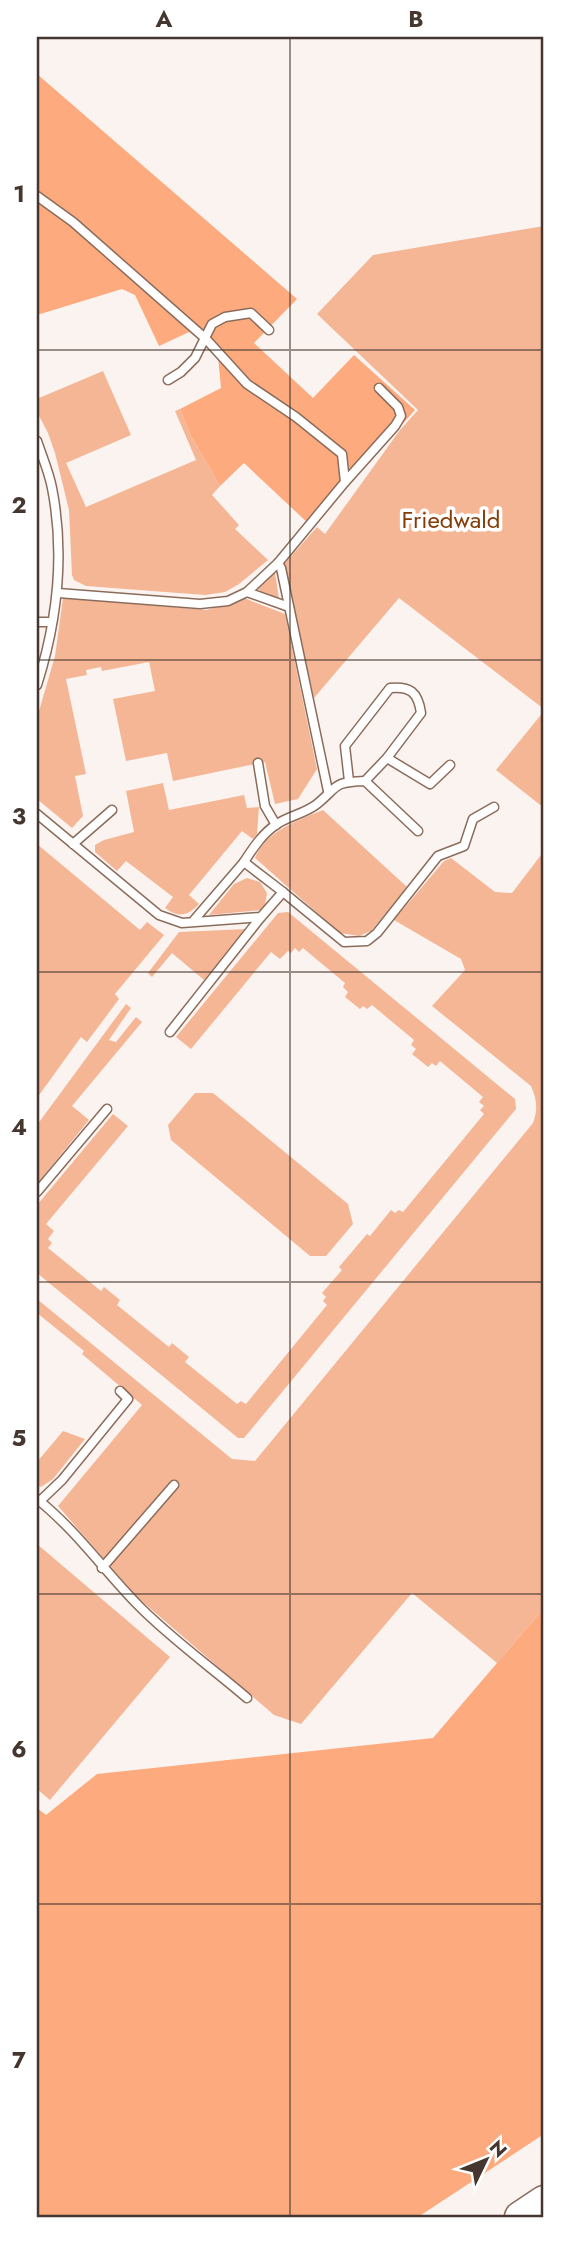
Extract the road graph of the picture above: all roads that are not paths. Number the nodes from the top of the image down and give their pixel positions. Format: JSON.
{"nodes":[{"id":1,"x":37,"y":196,"type":"edge"},
{"id":2,"x":269,"y":330,"type":"dead end"},
{"id":3,"x":206,"y":340,"type":"junction"},
{"id":4,"x":167,"y":380,"type":"dead end"},
{"id":5,"x":379,"y":388,"type":"dead end"},
{"id":6,"x":37,"y":441,"type":"edge"},
{"id":7,"x":345,"y":482,"type":"junction"},
{"id":8,"x":278,"y":563,"type":"junction"},
{"id":9,"x":247,"y":592,"type":"junction"},
{"id":10,"x":58,"y":593,"type":"junction"},
{"id":11,"x":289,"y":607,"type":"junction"},
{"id":12,"x":37,"y":622,"type":"edge"},
{"id":13,"x":52,"y":622,"type":"junction"},
{"id":14,"x":37,"y":685,"type":"edge"},
{"id":15,"x":387,"y":758,"type":"junction"},
{"id":16,"x":258,"y":763,"type":"dead end"},
{"id":17,"x":450,"y":765,"type":"dead end"},
{"id":18,"x":349,"y":781,"type":"junction"},
{"id":19,"x":365,"y":781,"type":"junction"},
{"id":20,"x":328,"y":791,"type":"junction"},
{"id":21,"x":494,"y":807,"type":"dead end"},
{"id":22,"x":112,"y":810,"type":"dead end"},
{"id":23,"x":37,"y":814,"type":"edge"},
{"id":24,"x":276,"y":825,"type":"junction"},
{"id":25,"x":418,"y":831,"type":"dead end"},
{"id":26,"x":73,"y":844,"type":"junction"},
{"id":27,"x":244,"y":862,"type":"junction"},
{"id":28,"x":283,"y":892,"type":"junction"},
{"id":29,"x":261,"y":918,"type":"junction"},
{"id":30,"x":194,"y":920,"type":"junction"},
{"id":31,"x":170,"y":1032,"type":"dead end"},
{"id":32,"x":107,"y":1109,"type":"dead end"},
{"id":33,"x":37,"y":1192,"type":"edge"},
{"id":34,"x":120,"y":1391,"type":"dead end"},
{"id":35,"x":174,"y":1485,"type":"dead end"},
{"id":36,"x":38,"y":1500,"type":"edge"},
{"id":37,"x":102,"y":1568,"type":"junction"},
{"id":38,"x":247,"y":1698,"type":"dead end"},
{"id":39,"x":544,"y":2201,"type":"edge"},
{"id":40,"x":520,"y":2217,"type":"edge"}],
"edges":[{"from":1,"to":3,"type":"lane"},
{"from":2,"to":3,"type":"lane"},
{"from":3,"to":4,"type":"lane"},
{"from":3,"to":7,"type":"lane"},
{"from":5,"to":7,"type":"lane"},
{"from":6,"to":10,"type":"lane"},
{"from":7,"to":8,"type":"lane"},
{"from":8,"to":9,"type":"lane"},
{"from":8,"to":11,"type":"lane"},
{"from":9,"to":10,"type":"lane"},
{"from":9,"to":11,"type":"lane"},
{"from":10,"to":13,"type":"lane"},
{"from":11,"to":20,"type":"lane"},
{"from":12,"to":13,"type":"lane"},
{"from":13,"to":14,"type":"lane"},
{"from":15,"to":17,"type":"lane"},
{"from":15,"to":18,"type":"lane"},
{"from":15,"to":19,"type":"lane"},
{"from":16,"to":24,"type":"lane"},
{"from":18,"to":19,"type":"lane"},
{"from":18,"to":20,"type":"lane"},
{"from":19,"to":25,"type":"lane"},
{"from":20,"to":24,"type":"lane"},
{"from":21,"to":28,"type":"lane"},
{"from":22,"to":26,"type":"lane"},
{"from":23,"to":26,"type":"lane"},
{"from":24,"to":27,"type":"lane"},
{"from":26,"to":30,"type":"lane"},
{"from":27,"to":28,"type":"lane"},
{"from":27,"to":30,"type":"lane"},
{"from":28,"to":29,"type":"lane"},
{"from":29,"to":30,"type":"lane"},
{"from":29,"to":31,"type":"lane"},
{"from":32,"to":33,"type":"lane"},
{"from":34,"to":36,"type":"lane"},
{"from":35,"to":37,"type":"lane"},
{"from":36,"to":37,"type":"lane"},
{"from":37,"to":38,"type":"lane"},
{"from":39,"to":40,"type":"highway"}]}
